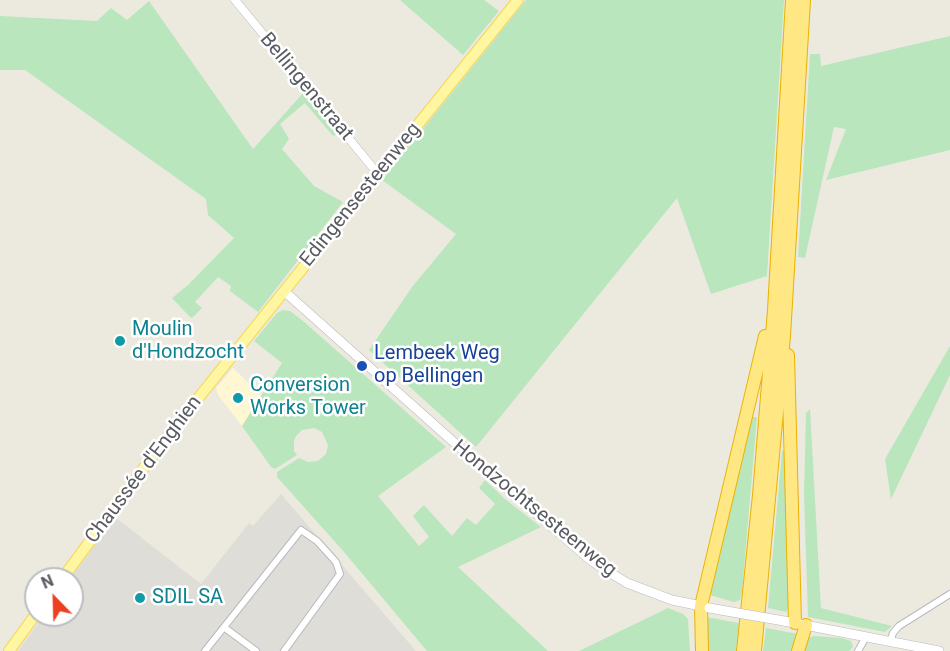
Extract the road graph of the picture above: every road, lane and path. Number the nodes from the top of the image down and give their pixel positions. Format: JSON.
{"nodes":[{"id":1,"x":235,"y":0,"type":"edge"},
{"id":2,"x":518,"y":0,"type":"edge"},
{"id":3,"x":792,"y":0,"type":"edge"},
{"id":4,"x":804,"y":0,"type":"edge"},
{"id":5,"x":378,"y":174,"type":"junction"},
{"id":6,"x":284,"y":291,"type":"junction"},
{"id":7,"x":774,"y":310,"type":"junction"},
{"id":8,"x":784,"y":336,"type":"junction"},
{"id":9,"x":204,"y":391,"type":"joint"},
{"id":10,"x":71,"y":567,"type":"edge"},
{"id":11,"x":950,"y":594,"type":"edge"},
{"id":12,"x":705,"y":607,"type":"junction"},
{"id":13,"x":795,"y":623,"type":"junction"},
{"id":14,"x":27,"y":627,"type":"edge"},
{"id":15,"x":225,"y":628,"type":"junction"},
{"id":16,"x":866,"y":638,"type":"junction"},
{"id":17,"x":890,"y":642,"type":"junction"},
{"id":18,"x":9,"y":651,"type":"edge"},
{"id":19,"x":205,"y":651,"type":"edge"},
{"id":20,"x":256,"y":651,"type":"edge"},
{"id":21,"x":284,"y":651,"type":"edge"},
{"id":22,"x":702,"y":651,"type":"edge"},
{"id":23,"x":743,"y":651,"type":"edge"},
{"id":24,"x":755,"y":651,"type":"edge"},
{"id":25,"x":798,"y":651,"type":"edge"},
{"id":26,"x":858,"y":651,"type":"edge"},
{"id":27,"x":939,"y":651,"type":"edge"}],
"edges":[{"from":1,"to":5,"type":"street","name":"Bellingenstraat"},
{"from":2,"to":5,"type":"main road","name":"Edingensesteenweg"},
{"from":3,"to":7,"type":"highway"},
{"from":4,"to":8,"type":"highway"},
{"from":5,"to":6,"type":"main road","name":"Edingensesteenweg"},
{"from":6,"to":9,"type":"main road","name":"Edingensesteenweg"},
{"from":6,"to":12,"type":"main road","name":"Hondzochtsesteenweg"},
{"from":7,"to":12,"type":"highway"},
{"from":7,"to":23,"type":"highway"},
{"from":8,"to":13,"type":"highway"},
{"from":8,"to":24,"type":"highway"},
{"from":9,"to":10,"type":"main road","name":"Chaussée d'Enghien"},
{"from":11,"to":17,"type":"street"},
{"from":12,"to":13,"type":"main road","name":"Hondzochtsesteenweg","bridge":true},
{"from":12,"to":22,"type":"highway"},
{"from":13,"to":16,"type":"main road","name":"Hondzochtsesteenweg"},
{"from":13,"to":25,"type":"highway"},
{"from":14,"to":18,"type":"main road"},
{"from":15,"to":19,"type":"street"},
{"from":15,"to":20,"type":"street"},
{"from":15,"to":21,"type":"street"},
{"from":16,"to":17,"type":"main road","name":"Hondzochtsesteenweg"},
{"from":16,"to":26,"type":"street"},
{"from":17,"to":27,"type":"main road","name":"Hondzochtsesteenweg"}]}
